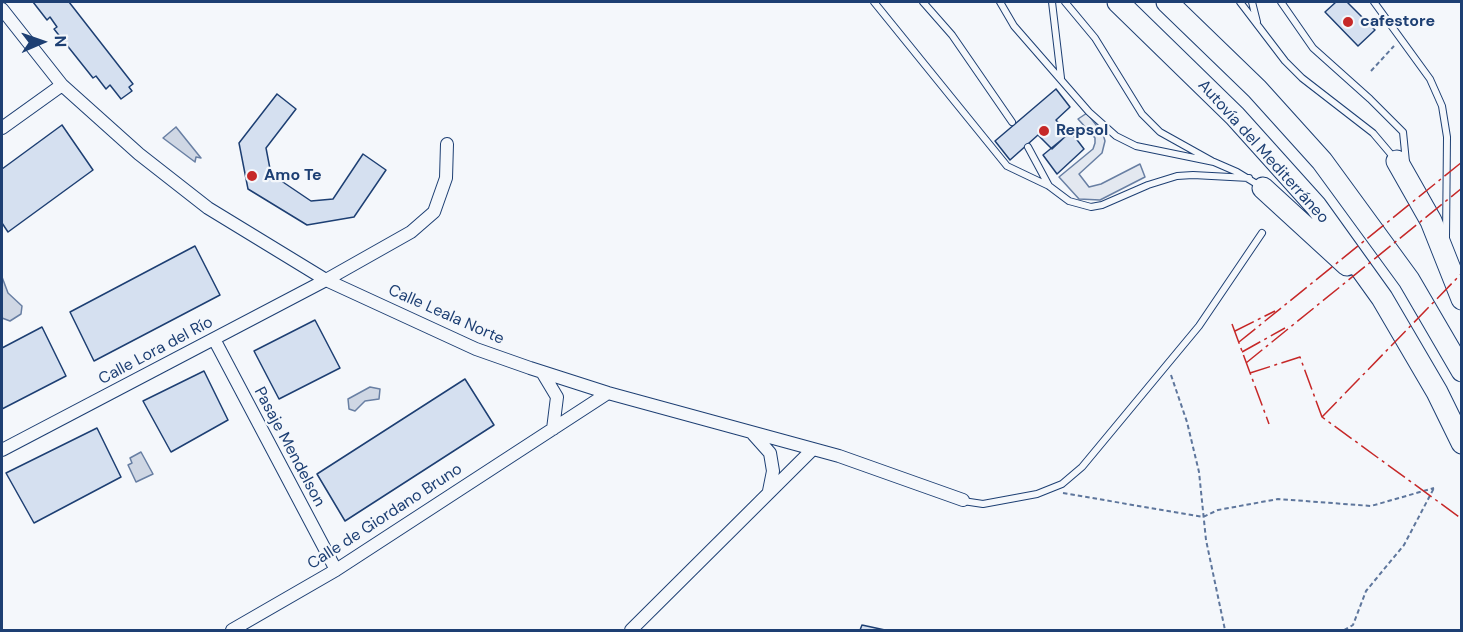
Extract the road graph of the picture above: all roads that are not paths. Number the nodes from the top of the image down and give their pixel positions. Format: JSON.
{"nodes":[{"id":1,"x":874,"y":2,"type":"edge"},
{"id":2,"x":923,"y":2,"type":"edge"},
{"id":3,"x":1000,"y":2,"type":"edge"},
{"id":4,"x":1052,"y":2,"type":"edge"},
{"id":5,"x":1065,"y":2,"type":"edge"},
{"id":6,"x":1118,"y":2,"type":"edge"},
{"id":7,"x":1167,"y":2,"type":"edge"},
{"id":8,"x":1240,"y":2,"type":"edge"},
{"id":9,"x":1252,"y":2,"type":"edge"},
{"id":10,"x":1281,"y":2,"type":"edge"},
{"id":11,"x":1374,"y":2,"type":"edge"},
{"id":12,"x":2,"y":9,"type":"edge"},
{"id":13,"x":1259,"y":29,"type":"junction"},
{"id":14,"x":1061,"y":79,"type":"junction"},
{"id":15,"x":62,"y":85,"type":"junction"},
{"id":16,"x":1012,"y":122,"type":"dead end"},
{"id":17,"x":2,"y":128,"type":"edge"},
{"id":18,"x":447,"y":144,"type":"dead end"},
{"id":19,"x":1028,"y":147,"type":"dead end"},
{"id":20,"x":1397,"y":161,"type":"joint"},
{"id":21,"x":1214,"y":162,"type":"junction"},
{"id":22,"x":1256,"y":183,"type":"junction"},
{"id":23,"x":1411,"y":185,"type":"junction"},
{"id":24,"x":1048,"y":186,"type":"junction"},
{"id":25,"x":1262,"y":233,"type":"dead end"},
{"id":26,"x":1450,"y":267,"type":"junction"},
{"id":27,"x":326,"y":280,"type":"junction"},
{"id":28,"x":1382,"y":298,"type":"junction"},
{"id":29,"x":1461,"y":299,"type":"edge"},
{"id":30,"x":214,"y":339,"type":"junction"},
{"id":31,"x":541,"y":371,"type":"junction"},
{"id":32,"x":1461,"y":371,"type":"edge"},
{"id":33,"x":608,"y":393,"type":"junction"},
{"id":34,"x":553,"y":429,"type":"junction"},
{"id":35,"x":750,"y":432,"type":"junction"},
{"id":36,"x":1461,"y":443,"type":"edge"},
{"id":37,"x":813,"y":449,"type":"junction"},
{"id":38,"x":2,"y":450,"type":"edge"},
{"id":39,"x":770,"y":491,"type":"junction"},
{"id":40,"x":963,"y":501,"type":"joint"},
{"id":41,"x":336,"y":570,"type":"junction"},
{"id":42,"x":232,"y":630,"type":"edge"},
{"id":43,"x":632,"y":630,"type":"edge"}],
"edges":[{"from":1,"to":24,"type":"lane"},
{"from":2,"to":16,"type":"lane"},
{"from":3,"to":14,"type":"lane"},
{"from":4,"to":14,"type":"lane"},
{"from":5,"to":21,"type":"lane"},
{"from":6,"to":28,"type":"highway","name":"Autovía del Mediterráneo"},
{"from":7,"to":32,"type":"highway","name":"Autovía del Mediterráneo"},
{"from":8,"to":13,"type":"lane"},
{"from":9,"to":13,"type":"lane"},
{"from":10,"to":23,"type":"lane"},
{"from":11,"to":26,"type":"lane"},
{"from":12,"to":15,"type":"street","name":"Calle Leala Norte"},
{"from":13,"to":20,"type":"lane"},
{"from":14,"to":21,"type":"lane"},
{"from":15,"to":17,"type":"street"},
{"from":15,"to":27,"type":"street","name":"Calle Leala Norte"},
{"from":18,"to":27,"type":"street","name":"Calle Lora del Río"},
{"from":19,"to":24,"type":"lane"},
{"from":20,"to":23,"type":"highway"},
{"from":21,"to":22,"type":"lane"},
{"from":22,"to":24,"type":"lane"},
{"from":22,"to":28,"type":"highway"},
{"from":23,"to":26,"type":"highway"},
{"from":25,"to":40,"type":"lane"},
{"from":26,"to":29,"type":"highway"},
{"from":27,"to":30,"type":"street","name":"Calle Lora del Río"},
{"from":27,"to":31,"type":"street","name":"Calle Leala Norte"},
{"from":28,"to":36,"type":"highway","name":"Autovía del Mediterráneo"},
{"from":30,"to":38,"type":"street","name":"Calle Lora del Río"},
{"from":30,"to":41,"type":"street","name":"Pasaje Mendelson"},
{"from":31,"to":33,"type":"street","name":"Calle Leala Norte"},
{"from":31,"to":34,"type":"street"},
{"from":33,"to":34,"type":"street","name":"Calle de Giordano Bruno"},
{"from":33,"to":35,"type":"street","name":"Calle Leala Norte"},
{"from":34,"to":41,"type":"street","name":"Calle de Giordano Bruno"},
{"from":35,"to":37,"type":"street","name":"Calle Leala Norte"},
{"from":35,"to":39,"type":"street"},
{"from":37,"to":39,"type":"street"},
{"from":37,"to":40,"type":"street","name":"Calle Leala Norte"},
{"from":39,"to":43,"type":"street"},
{"from":41,"to":42,"type":"street","name":"Calle de Giordano Bruno"}]}
